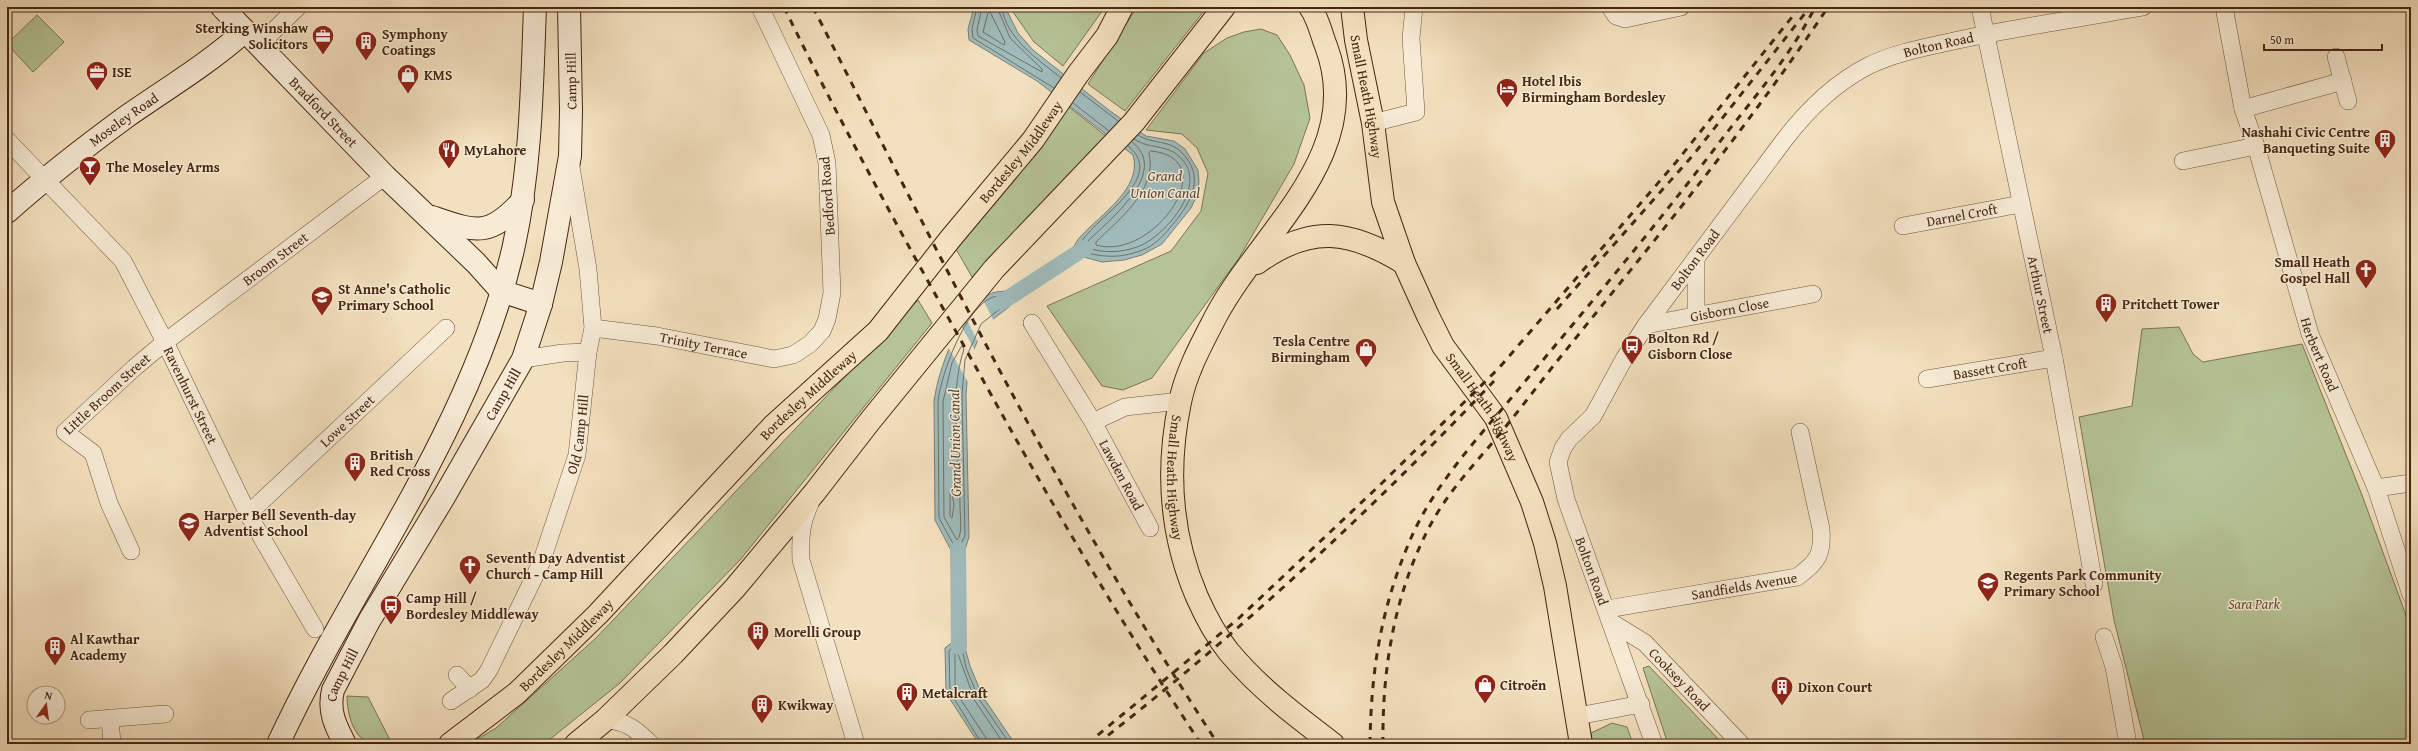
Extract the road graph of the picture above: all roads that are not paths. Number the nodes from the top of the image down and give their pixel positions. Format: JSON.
{"nodes":[{"id":1,"x":222,"y":7,"type":"edge"},
{"id":2,"x":298,"y":7,"type":"edge"},
{"id":3,"x":535,"y":7,"type":"edge"},
{"id":4,"x":569,"y":7,"type":"edge"},
{"id":5,"x":760,"y":7,"type":"edge"},
{"id":6,"x":1122,"y":7,"type":"edge"},
{"id":7,"x":1224,"y":7,"type":"edge"},
{"id":8,"x":1310,"y":7,"type":"edge"},
{"id":9,"x":1352,"y":7,"type":"edge"},
{"id":10,"x":1414,"y":7,"type":"edge"},
{"id":11,"x":1610,"y":7,"type":"edge"},
{"id":12,"x":1681,"y":7,"type":"edge"},
{"id":13,"x":1980,"y":7,"type":"edge"},
{"id":14,"x":2143,"y":7,"type":"edge"},
{"id":15,"x":2224,"y":7,"type":"edge"},
{"id":16,"x":1985,"y":35,"type":"junction"},
{"id":17,"x":252,"y":38,"type":"junction"},
{"id":18,"x":2336,"y":57,"type":"dead end"},
{"id":19,"x":2343,"y":81,"type":"junction"},
{"id":20,"x":2348,"y":101,"type":"dead end"},
{"id":21,"x":2243,"y":109,"type":"junction"},
{"id":22,"x":1373,"y":122,"type":"junction"},
{"id":23,"x":7,"y":140,"type":"edge"},
{"id":24,"x":2256,"y":146,"type":"junction"},
{"id":25,"x":570,"y":156,"type":"junction"},
{"id":26,"x":2183,"y":161,"type":"dead end"},
{"id":27,"x":385,"y":176,"type":"junction"},
{"id":28,"x":45,"y":178,"type":"junction"},
{"id":29,"x":523,"y":200,"type":"junction"},
{"id":30,"x":2021,"y":204,"type":"junction"},
{"id":31,"x":7,"y":212,"type":"edge"},
{"id":32,"x":427,"y":215,"type":"junction"},
{"id":33,"x":1903,"y":226,"type":"dead end"},
{"id":34,"x":1696,"y":260,"type":"junction"},
{"id":35,"x":1404,"y":263,"type":"junction"},
{"id":36,"x":1246,"y":271,"type":"junction"},
{"id":37,"x":501,"y":291,"type":"junction"},
{"id":38,"x":1813,"y":294,"type":"dead end"},
{"id":39,"x":541,"y":304,"type":"junction"},
{"id":40,"x":1696,"y":316,"type":"junction"},
{"id":41,"x":1032,"y":323,"type":"dead end"},
{"id":42,"x":1646,"y":325,"type":"junction"},
{"id":43,"x":446,"y":328,"type":"dead end"},
{"id":44,"x":593,"y":328,"type":"junction"},
{"id":45,"x":165,"y":342,"type":"junction"},
{"id":46,"x":810,"y":344,"type":"joint"},
{"id":47,"x":588,"y":352,"type":"junction"},
{"id":48,"x":2054,"y":358,"type":"junction"},
{"id":49,"x":523,"y":359,"type":"junction"},
{"id":50,"x":1927,"y":379,"type":"dead end"},
{"id":51,"x":1180,"y":401,"type":"junction"},
{"id":52,"x":1092,"y":422,"type":"junction"},
{"id":53,"x":1800,"y":432,"type":"dead end"},
{"id":54,"x":2411,"y":483,"type":"edge"},
{"id":55,"x":2376,"y":488,"type":"junction"},
{"id":56,"x":815,"y":492,"type":"junction"},
{"id":57,"x":248,"y":514,"type":"junction"},
{"id":58,"x":1150,"y":528,"type":"dead end"},
{"id":59,"x":132,"y":551,"type":"dead end"},
{"id":60,"x":2094,"y":584,"type":"dead end"},
{"id":61,"x":2411,"y":595,"type":"edge"},
{"id":62,"x":1609,"y":616,"type":"junction"},
{"id":63,"x":315,"y":628,"type":"dead end"},
{"id":64,"x":2104,"y":637,"type":"dead end"},
{"id":65,"x":457,"y":676,"type":"dead end"},
{"id":66,"x":470,"y":689,"type":"junction"},
{"id":67,"x":451,"y":701,"type":"dead end"},
{"id":68,"x":1641,"y":704,"type":"junction"},
{"id":69,"x":165,"y":714,"type":"dead end"},
{"id":70,"x":1574,"y":715,"type":"junction"},
{"id":71,"x":110,"y":718,"type":"junction"},
{"id":72,"x":89,"y":720,"type":"dead end"},
{"id":73,"x":605,"y":720,"type":"junction"},
{"id":74,"x":112,"y":744,"type":"edge"},
{"id":75,"x":278,"y":744,"type":"edge"},
{"id":76,"x":345,"y":744,"type":"edge"},
{"id":77,"x":450,"y":744,"type":"edge"},
{"id":78,"x":576,"y":744,"type":"edge"},
{"id":79,"x":651,"y":744,"type":"edge"},
{"id":80,"x":856,"y":744,"type":"edge"},
{"id":81,"x":1333,"y":744,"type":"edge"},
{"id":82,"x":1581,"y":744,"type":"edge"},
{"id":83,"x":1654,"y":744,"type":"edge"},
{"id":84,"x":1741,"y":744,"type":"edge"},
{"id":85,"x":2128,"y":744,"type":"edge"}],
"edges":[{"from":1,"to":17,"type":"main road","name":"Bradford Street"},
{"from":2,"to":17,"type":"street"},
{"from":3,"to":29,"type":"main road","name":"Camp Hill"},
{"from":4,"to":25,"type":"main road","name":"Camp Hill"},
{"from":5,"to":46,"type":"street","name":"Bedford Road"},
{"from":6,"to":77,"type":"highway","name":"Bordesley Middleway"},
{"from":7,"to":56,"type":"highway"},
{"from":8,"to":36,"type":"highway","name":"Small Heath Highway"},
{"from":9,"to":22,"type":"highway","name":"Small Heath Highway"},
{"from":10,"to":22,"type":"street"},
{"from":11,"to":12,"type":"street"},
{"from":13,"to":16,"type":"street","name":"Arthur Street"},
{"from":14,"to":16,"type":"street","name":"Bolton Road"},
{"from":15,"to":21,"type":"street","name":"Herbert Road"},
{"from":16,"to":30,"type":"street","name":"Arthur Street"},
{"from":16,"to":34,"type":"street","name":"Bolton Road"},
{"from":17,"to":27,"type":"main road","name":"Bradford Street"},
{"from":17,"to":28,"type":"main road","name":"Moseley Road"},
{"from":18,"to":19,"type":"street"},
{"from":19,"to":20,"type":"street"},
{"from":19,"to":21,"type":"street"},
{"from":21,"to":24,"type":"street","name":"Herbert Road"},
{"from":22,"to":35,"type":"highway","name":"Small Heath Highway"},
{"from":23,"to":28,"type":"street","name":"Ravenhurst Street"},
{"from":24,"to":26,"type":"street"},
{"from":24,"to":55,"type":"street","name":"Herbert Road"},
{"from":25,"to":39,"type":"main road","name":"Camp Hill"},
{"from":25,"to":44,"type":"street","name":"Old Camp Hill"},
{"from":27,"to":32,"type":"main road","name":"Bradford Street"},
{"from":27,"to":45,"type":"street","name":"Broom Street"},
{"from":28,"to":31,"type":"main road","name":"Moseley Road"},
{"from":28,"to":45,"type":"street","name":"Ravenhurst Street"},
{"from":29,"to":32,"type":"main road","name":"Bradford Street"},
{"from":29,"to":37,"type":"main road","name":"Camp Hill"},
{"from":30,"to":33,"type":"street","name":"Darnel Croft"},
{"from":30,"to":48,"type":"street","name":"Arthur Street"},
{"from":32,"to":37,"type":"main road","name":"Bradford Street"},
{"from":34,"to":40,"type":"street"},
{"from":34,"to":42,"type":"street","name":"Bolton Road"},
{"from":35,"to":36,"type":"highway"},
{"from":35,"to":70,"type":"highway","name":"Small Heath Highway"},
{"from":36,"to":51,"type":"highway","name":"Small Heath Highway"},
{"from":37,"to":39,"type":"main road"},
{"from":37,"to":75,"type":"main road","name":"Camp Hill"},
{"from":38,"to":40,"type":"street","name":"Gisborn Close"},
{"from":39,"to":49,"type":"main road","name":"Camp Hill"},
{"from":40,"to":42,"type":"street","name":"Gisborn Close"},
{"from":41,"to":52,"type":"street","name":"Lawden Road"},
{"from":42,"to":62,"type":"street","name":"Bolton Road"},
{"from":43,"to":57,"type":"street","name":"Lowe Street"},
{"from":44,"to":46,"type":"street","name":"Trinity Terrace"},
{"from":44,"to":47,"type":"street","name":"Old Camp Hill"},
{"from":45,"to":57,"type":"street","name":"Ravenhurst Street"},
{"from":45,"to":59,"type":"street","name":"Little Broom Street"},
{"from":47,"to":49,"type":"street"},
{"from":47,"to":66,"type":"street","name":"Old Camp Hill"},
{"from":48,"to":50,"type":"street","name":"Bassett Croft"},
{"from":48,"to":60,"type":"street","name":"Arthur Street"},
{"from":49,"to":76,"type":"main road","name":"Camp Hill"},
{"from":51,"to":52,"type":"street"},
{"from":51,"to":81,"type":"highway","name":"Small Heath Highway"},
{"from":52,"to":58,"type":"street","name":"Lawden Road"},
{"from":53,"to":62,"type":"street","name":"Sandfields Avenue"},
{"from":54,"to":55,"type":"street"},
{"from":55,"to":61,"type":"street","name":"Herbert Road"},
{"from":56,"to":73,"type":"highway"},
{"from":56,"to":80,"type":"street"},
{"from":57,"to":63,"type":"street","name":"Ravenhurst Street"},
{"from":62,"to":68,"type":"street","name":"Bolton Road"},
{"from":62,"to":84,"type":"street","name":"Cooksey Road"},
{"from":64,"to":85,"type":"street"},
{"from":65,"to":66,"type":"street"},
{"from":66,"to":67,"type":"street","name":"Old Camp Hill"},
{"from":68,"to":70,"type":"street"},
{"from":68,"to":83,"type":"street","name":"Bolton Road"},
{"from":69,"to":71,"type":"street"},
{"from":70,"to":82,"type":"highway","name":"Small Heath Highway"},
{"from":71,"to":72,"type":"street"},
{"from":71,"to":74,"type":"street"},
{"from":73,"to":78,"type":"highway"},
{"from":73,"to":79,"type":"street"}]}
